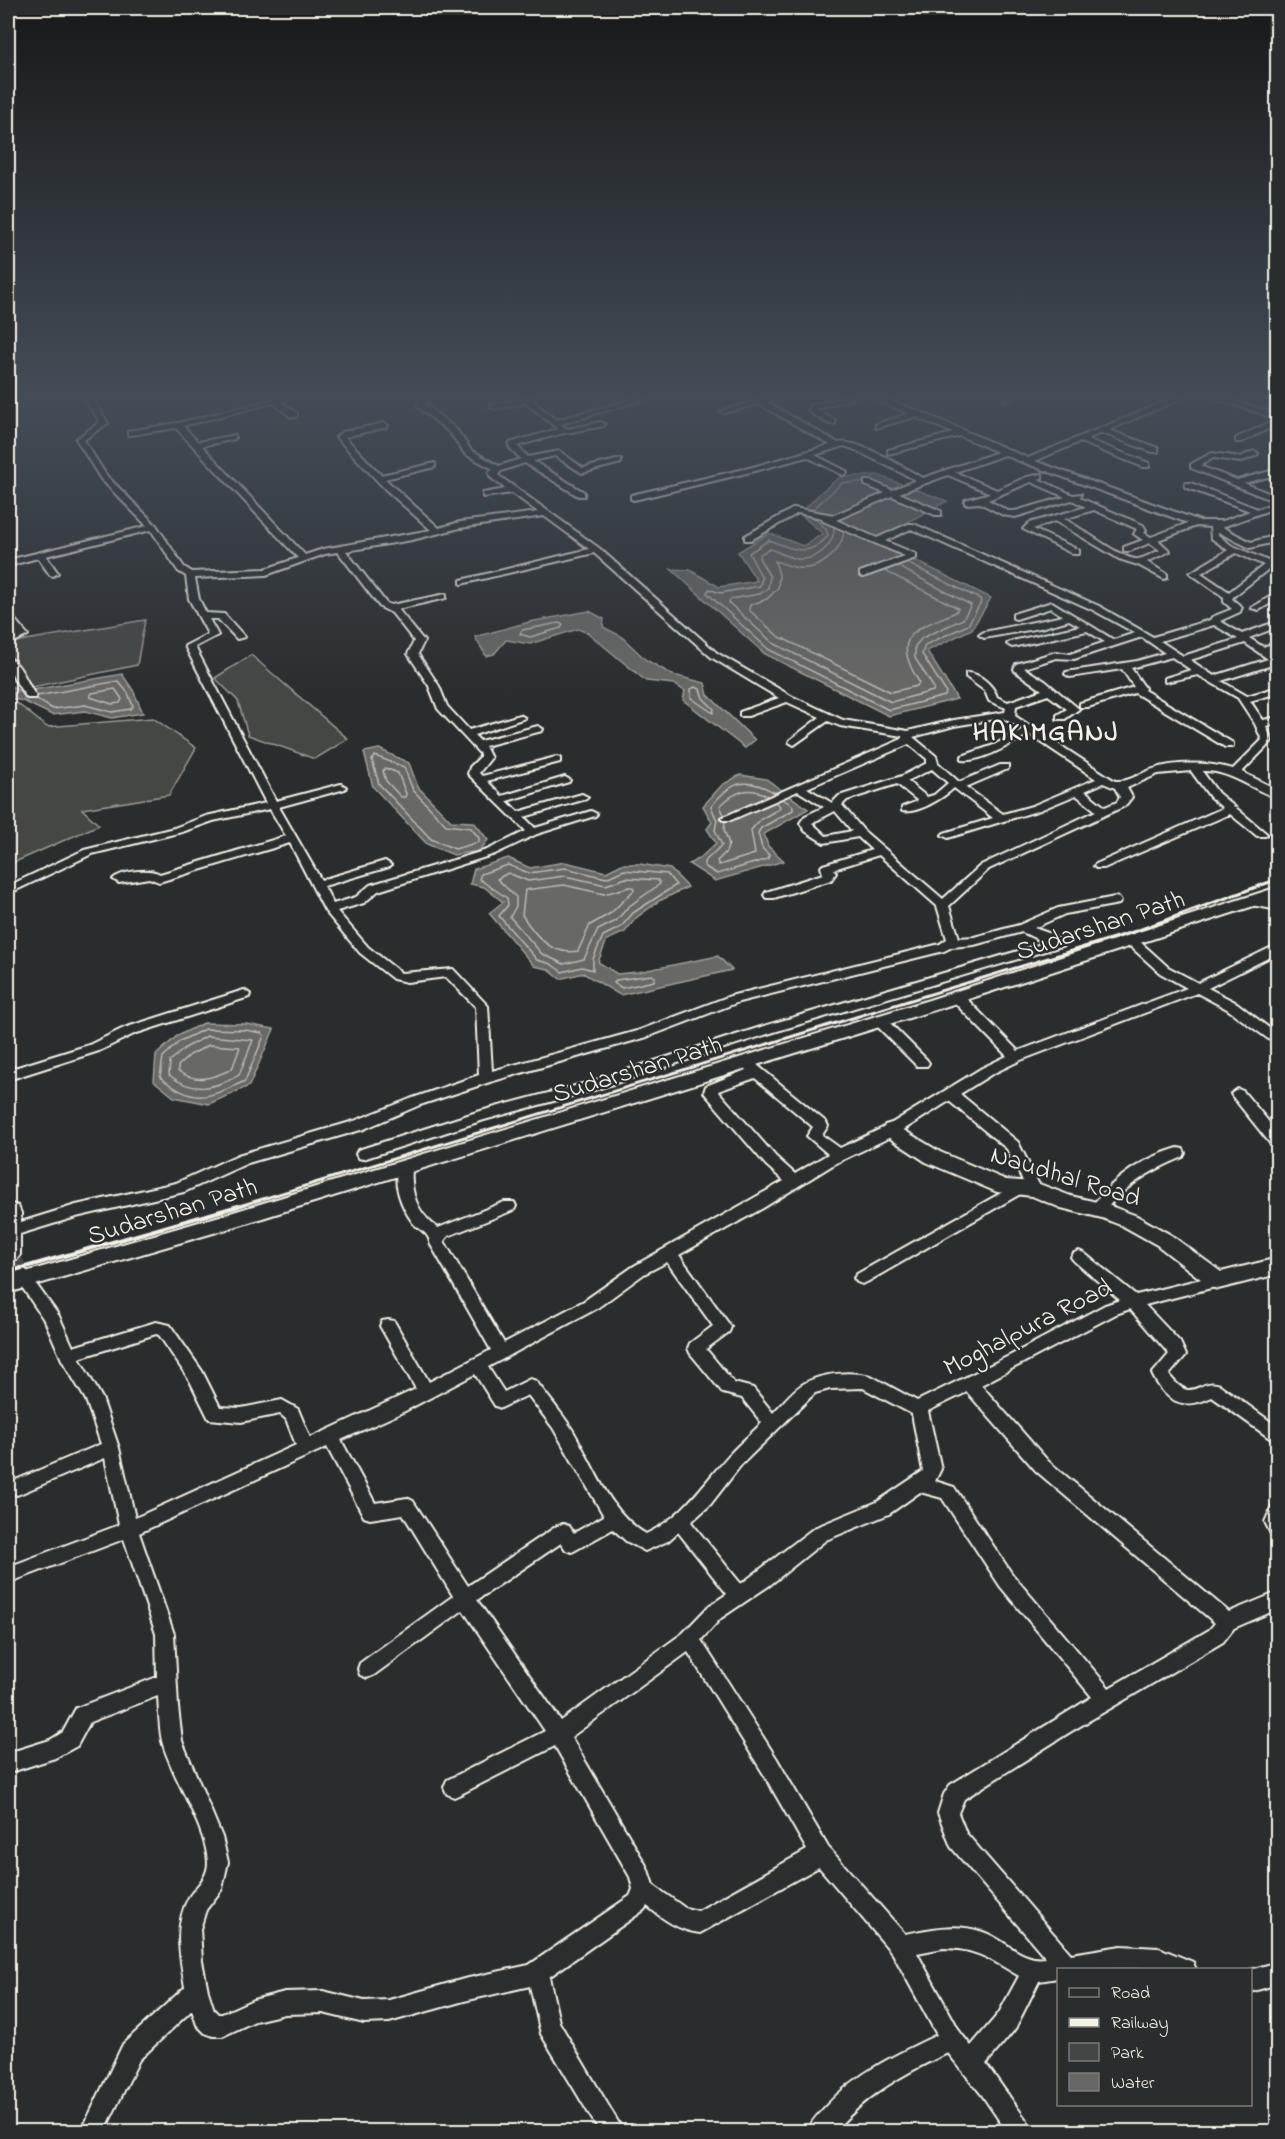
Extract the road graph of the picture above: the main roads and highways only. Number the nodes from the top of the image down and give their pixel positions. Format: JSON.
{"nodes":[{"id":1,"x":1278,"y":892,"type":"edge"},
{"id":2,"x":892,"y":1130,"type":"road end"},
{"id":3,"x":1278,"y":1266,"type":"edge"},
{"id":4,"x":17,"y":1280,"type":"edge"}],
"edges":[{"from":1,"to":4,"type":"main road","name":"Sudarshan Path"},
{"from":2,"to":3,"type":"main road","name":"Naudhal Road"}]}
